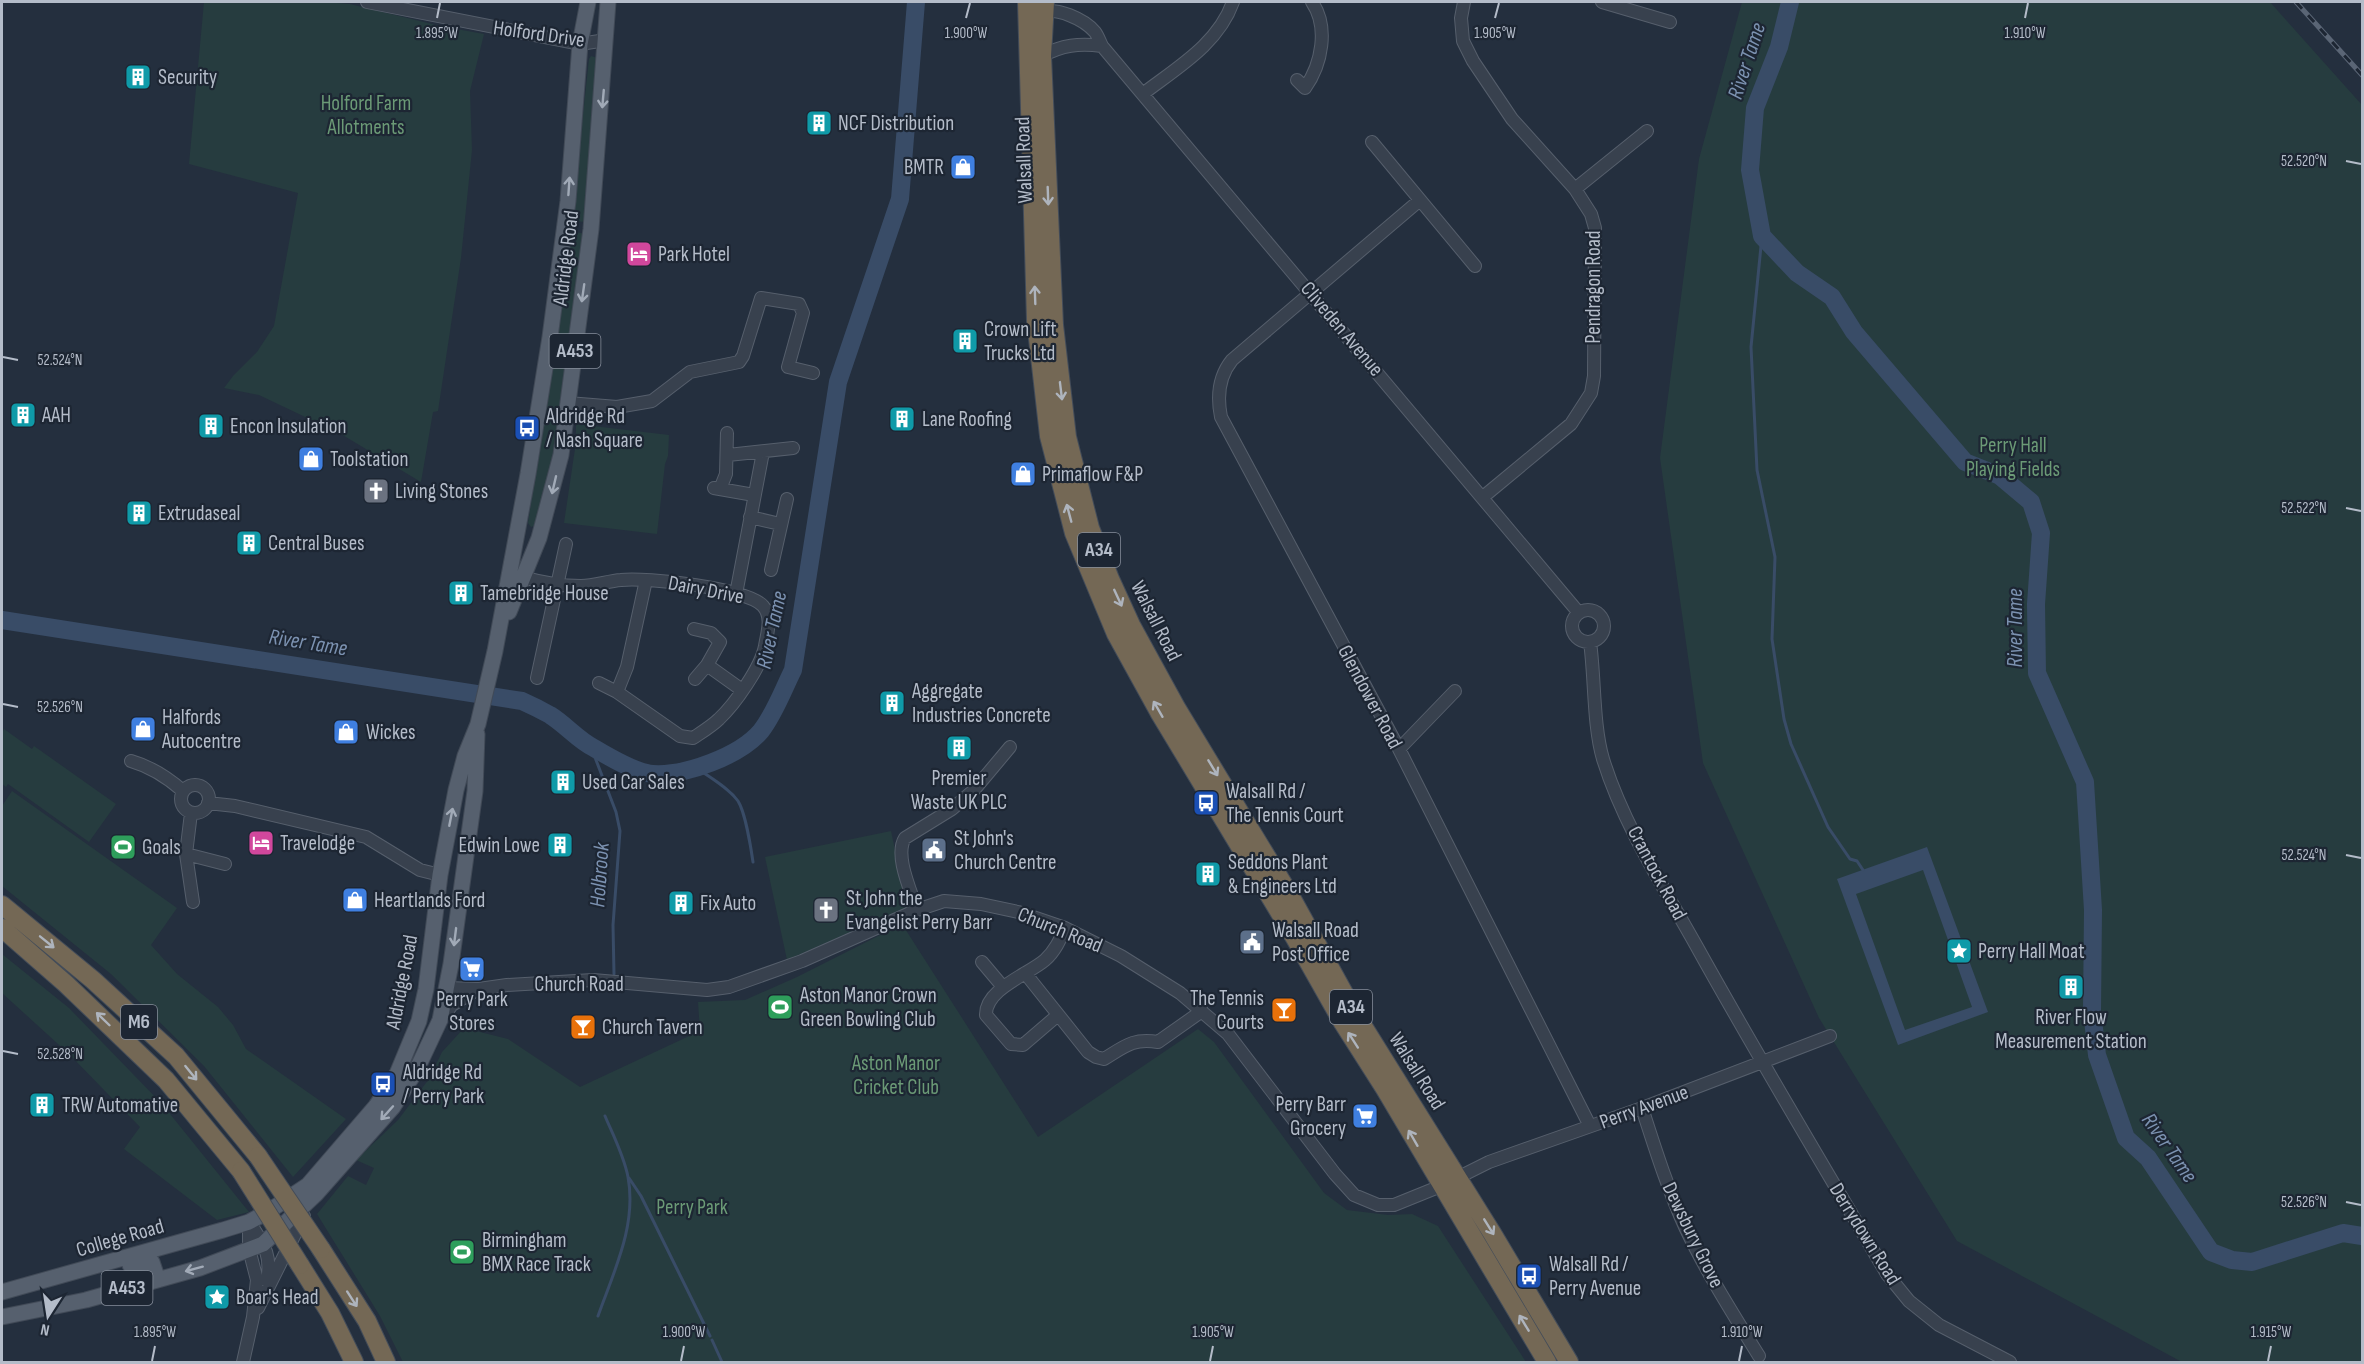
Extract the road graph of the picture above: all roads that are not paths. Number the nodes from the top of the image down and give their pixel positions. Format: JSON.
{"nodes":[{"id":1,"x":367,"y":2,"type":"edge"},
{"id":2,"x":588,"y":2,"type":"edge"},
{"id":3,"x":608,"y":2,"type":"edge"},
{"id":4,"x":1027,"y":2,"type":"edge"},
{"id":5,"x":1233,"y":2,"type":"edge"},
{"id":6,"x":1464,"y":2,"type":"edge"},
{"id":7,"x":1602,"y":2,"type":"edge"},
{"id":8,"x":1319,"y":5,"type":"edge"},
{"id":9,"x":1045,"y":6,"type":"edge"},
{"id":10,"x":1082,"y":22,"type":"junction"},
{"id":11,"x":1670,"y":22,"type":"dead end"},
{"id":12,"x":606,"y":40,"type":"junction"},
{"id":13,"x":580,"y":44,"type":"junction"},
{"id":14,"x":1073,"y":44,"type":"junction"},
{"id":15,"x":1102,"y":46,"type":"junction"},
{"id":16,"x":1042,"y":56,"type":"junction"},
{"id":17,"x":1297,"y":80,"type":"dead end"},
{"id":18,"x":1144,"y":93,"type":"junction"},
{"id":19,"x":1028,"y":120,"type":"junction"},
{"id":20,"x":1647,"y":131,"type":"dead end"},
{"id":21,"x":1372,"y":142,"type":"dead end"},
{"id":22,"x":1575,"y":189,"type":"junction"},
{"id":23,"x":1420,"y":200,"type":"junction"},
{"id":24,"x":1475,"y":266,"type":"dead end"},
{"id":25,"x":1311,"y":292,"type":"junction"},
{"id":26,"x":813,"y":373,"type":"dead end"},
{"id":27,"x":568,"y":404,"type":"junction"},
{"id":28,"x":727,"y":433,"type":"dead end"},
{"id":29,"x":793,"y":448,"type":"dead end"},
{"id":30,"x":763,"y":452,"type":"junction"},
{"id":31,"x":728,"y":455,"type":"junction"},
{"id":32,"x":754,"y":495,"type":"junction"},
{"id":33,"x":1483,"y":497,"type":"junction"},
{"id":34,"x":787,"y":499,"type":"dead end"},
{"id":35,"x":750,"y":517,"type":"junction"},
{"id":36,"x":780,"y":524,"type":"junction"},
{"id":37,"x":517,"y":535,"type":"junction"},
{"id":38,"x":539,"y":538,"type":"junction"},
{"id":39,"x":566,"y":544,"type":"dead end"},
{"id":40,"x":771,"y":570,"type":"dead end"},
{"id":41,"x":522,"y":577,"type":"junction"},
{"id":42,"x":646,"y":580,"type":"junction"},
{"id":43,"x":557,"y":583,"type":"junction"},
{"id":44,"x":736,"y":594,"type":"junction"},
{"id":45,"x":1579,"y":613,"type":"junction"},
{"id":46,"x":694,"y":629,"type":"dead end"},
{"id":47,"x":1590,"y":642,"type":"junction"},
{"id":48,"x":495,"y":651,"type":"junction"},
{"id":49,"x":707,"y":665,"type":"junction"},
{"id":50,"x":537,"y":678,"type":"dead end"},
{"id":51,"x":695,"y":679,"type":"dead end"},
{"id":52,"x":599,"y":683,"type":"dead end"},
{"id":53,"x":742,"y":690,"type":"junction"},
{"id":54,"x":1455,"y":691,"type":"dead end"},
{"id":55,"x":617,"y":692,"type":"junction"},
{"id":56,"x":478,"y":724,"type":"junction"},
{"id":57,"x":1010,"y":747,"type":"dead end"},
{"id":58,"x":1399,"y":749,"type":"junction"},
{"id":59,"x":130,"y":761,"type":"dead end"},
{"id":60,"x":183,"y":791,"type":"junction"},
{"id":61,"x":208,"y":804,"type":"junction"},
{"id":62,"x":191,"y":813,"type":"junction"},
{"id":63,"x":186,"y":854,"type":"junction"},
{"id":64,"x":225,"y":864,"type":"dead end"},
{"id":65,"x":440,"y":875,"type":"junction"},
{"id":66,"x":462,"y":879,"type":"junction"},
{"id":67,"x":193,"y":902,"type":"dead end"},
{"id":68,"x":2,"y":905,"type":"edge"},
{"id":69,"x":917,"y":910,"type":"junction"},
{"id":70,"x":2,"y":928,"type":"edge"},
{"id":71,"x":1065,"y":928,"type":"junction"},
{"id":72,"x":981,"y":962,"type":"dead end"},
{"id":73,"x":1025,"y":973,"type":"junction"},
{"id":74,"x":1003,"y":987,"type":"junction"},
{"id":75,"x":446,"y":988,"type":"junction"},
{"id":76,"x":479,"y":989,"type":"junction"},
{"id":77,"x":1202,"y":1011,"type":"junction"},
{"id":78,"x":1058,"y":1015,"type":"junction"},
{"id":79,"x":440,"y":1020,"type":"junction"},
{"id":80,"x":419,"y":1021,"type":"junction"},
{"id":81,"x":1830,"y":1036,"type":"dead end"},
{"id":82,"x":1764,"y":1062,"type":"junction"},
{"id":83,"x":1642,"y":1108,"type":"junction"},
{"id":84,"x":1590,"y":1126,"type":"junction"},
{"id":85,"x":1457,"y":1178,"type":"junction"},
{"id":86,"x":1441,"y":1186,"type":"junction"},
{"id":87,"x":316,"y":1194,"type":"junction"},
{"id":88,"x":249,"y":1222,"type":"junction"},
{"id":89,"x":256,"y":1246,"type":"junction"},
{"id":90,"x":62,"y":1276,"type":"junction"},
{"id":91,"x":155,"y":1279,"type":"junction"},
{"id":92,"x":2,"y":1292,"type":"edge"},
{"id":93,"x":264,"y":1294,"type":"junction"},
{"id":94,"x":2,"y":1317,"type":"edge"},
{"id":95,"x":253,"y":1317,"type":"junction"},
{"id":96,"x":1759,"y":1356,"type":"dead end"},
{"id":97,"x":243,"y":1362,"type":"edge"},
{"id":98,"x":354,"y":1362,"type":"edge"},
{"id":99,"x":386,"y":1362,"type":"edge"},
{"id":100,"x":1547,"y":1362,"type":"edge"},
{"id":101,"x":1569,"y":1362,"type":"edge"},
{"id":102,"x":2010,"y":1362,"type":"edge"}],
"edges":[{"from":1,"to":13,"type":"street","name":"Holford Drive"},
{"from":2,"to":13,"type":"main road","name":"Aldridge Road","number":"A453"},
{"from":3,"to":12,"type":"main road","name":"Aldridge Road","number":"A453"},
{"from":4,"to":19,"type":"highway","name":"Walsall Road","number":"A34"},
{"from":5,"to":18,"type":"street"},
{"from":6,"to":22,"type":"street","name":"Pendragon Road"},
{"from":7,"to":11,"type":"street"},
{"from":8,"to":17,"type":"street"},
{"from":9,"to":10,"type":"street","name":"Cliveden Avenue"},
{"from":9,"to":16,"type":"highway","name":"Walsall Road","number":"A34"},
{"from":9,"to":19,"type":"street","name":"Walsall Road"},
{"from":10,"to":14,"type":"street"},
{"from":10,"to":15,"type":"street","name":"Cliveden Avenue"},
{"from":12,"to":13,"type":"street","name":"Holford Drive"},
{"from":12,"to":27,"type":"main road","name":"Aldridge Road","number":"A453","one_way":true},
{"from":37,"to":13,"type":"main road","name":"Aldridge Road","number":"A453","one_way":true},
{"from":14,"to":15,"type":"street"},
{"from":14,"to":16,"type":"street"},
{"from":15,"to":18,"type":"street","name":"Cliveden Avenue"},
{"from":16,"to":85,"type":"highway","name":"Walsall Road","number":"A34","one_way":true},
{"from":18,"to":25,"type":"street","name":"Cliveden Avenue"},
{"from":86,"to":19,"type":"highway","name":"Walsall Road","number":"A34","one_way":true},
{"from":20,"to":22,"type":"street"},
{"from":21,"to":23,"type":"street"},
{"from":22,"to":33,"type":"street","name":"Pendragon Road"},
{"from":23,"to":24,"type":"street"},
{"from":23,"to":25,"type":"street","name":"Glendower Road"},
{"from":25,"to":33,"type":"street","name":"Cliveden Avenue"},
{"from":25,"to":58,"type":"street","name":"Glendower Road"},
{"from":26,"to":27,"type":"street"},
{"from":27,"to":38,"type":"main road","name":"Aldridge Road","number":"A453","one_way":true},
{"from":28,"to":31,"type":"street"},
{"from":29,"to":30,"type":"street"},
{"from":30,"to":31,"type":"street"},
{"from":30,"to":32,"type":"street"},
{"from":31,"to":32,"type":"street"},
{"from":32,"to":35,"type":"street"},
{"from":33,"to":45,"type":"street","name":"Cliveden Avenue"},
{"from":34,"to":36,"type":"street"},
{"from":35,"to":36,"type":"street"},
{"from":35,"to":44,"type":"street"},
{"from":36,"to":40,"type":"street"},
{"from":37,"to":38,"type":"main road"},
{"from":37,"to":48,"type":"main road","name":"Aldridge Road","number":"A453"},
{"from":38,"to":41,"type":"main road","name":"Aldridge Road","number":"A453"},
{"from":39,"to":43,"type":"street"},
{"from":41,"to":43,"type":"street","name":"Dairy Drive"},
{"from":41,"to":48,"type":"main road","name":"Aldridge Road","number":"A453"},
{"from":42,"to":43,"type":"street","name":"Dairy Drive"},
{"from":42,"to":44,"type":"street","name":"Dairy Drive"},
{"from":42,"to":55,"type":"street"},
{"from":43,"to":50,"type":"street"},
{"from":44,"to":53,"type":"street","name":"Dairy Drive"},
{"from":45,"to":47,"type":"street"},
{"from":45,"to":47,"type":"street"},
{"from":46,"to":49,"type":"street"},
{"from":47,"to":82,"type":"street","name":"Crantock Road"},
{"from":48,"to":56,"type":"main road","name":"Aldridge Road","number":"A453"},
{"from":49,"to":51,"type":"street"},
{"from":49,"to":53,"type":"street"},
{"from":52,"to":55,"type":"street","name":"Dairy Drive"},
{"from":53,"to":55,"type":"street","name":"Dairy Drive"},
{"from":54,"to":58,"type":"street"},
{"from":65,"to":56,"type":"main road","name":"Aldridge Road","number":"A453","one_way":true},
{"from":56,"to":66,"type":"main road","name":"Aldridge Road","number":"A453"},
{"from":57,"to":69,"type":"street"},
{"from":58,"to":84,"type":"street","name":"Glendower Road"},
{"from":59,"to":60,"type":"street"},
{"from":60,"to":61,"type":"street"},
{"from":60,"to":62,"type":"street"},
{"from":61,"to":62,"type":"street"},
{"from":61,"to":65,"type":"street"},
{"from":62,"to":63,"type":"street"},
{"from":63,"to":64,"type":"street"},
{"from":63,"to":67,"type":"street"},
{"from":65,"to":66,"type":"main road"},
{"from":65,"to":80,"type":"main road","name":"Aldridge Road","number":"A453"},
{"from":66,"to":75,"type":"main road","name":"Aldridge Road","number":"A453","one_way":true},
{"from":68,"to":99,"type":"highway","number":"M6","one_way":true,"bridge":true},
{"from":69,"to":71,"type":"street","name":"Church Road"},
{"from":69,"to":76,"type":"street","name":"Church Road"},
{"from":98,"to":70,"type":"highway","number":"M6","one_way":true,"bridge":true},
{"from":71,"to":73,"type":"street"},
{"from":71,"to":77,"type":"street","name":"Church Road"},
{"from":72,"to":74,"type":"street"},
{"from":73,"to":74,"type":"street"},
{"from":73,"to":78,"type":"street"},
{"from":74,"to":78,"type":"street"},
{"from":75,"to":76,"type":"street","name":"Church Road"},
{"from":75,"to":79,"type":"main road","name":"Aldridge Road","number":"A453"},
{"from":75,"to":80,"type":"main road"},
{"from":76,"to":79,"type":"street","name":"Church Road"},
{"from":77,"to":78,"type":"street"},
{"from":77,"to":86,"type":"street","name":"Church Road"},
{"from":79,"to":87,"type":"main road","name":"Aldridge Road","number":"A453","one_way":true},
{"from":80,"to":88,"type":"main road","name":"Aldridge Road","number":"A453"},
{"from":81,"to":82,"type":"street","name":"Perry Avenue"},
{"from":82,"to":83,"type":"street","name":"Perry Avenue"},
{"from":82,"to":102,"type":"street","name":"Derrydown Road"},
{"from":83,"to":84,"type":"street","name":"Perry Avenue"},
{"from":83,"to":96,"type":"street","name":"Dewsbury Grove"},
{"from":84,"to":85,"type":"street","name":"Perry Avenue"},
{"from":85,"to":86,"type":"street"},
{"from":85,"to":101,"type":"highway","name":"Walsall Road","number":"A34","one_way":true},
{"from":100,"to":86,"type":"highway","name":"Walsall Road","number":"A34","one_way":true},
{"from":87,"to":89,"type":"main road","name":"Aldridge Road","number":"A453"},
{"from":87,"to":93,"type":"street","name":"Aldridge Road"},
{"from":88,"to":89,"type":"street","name":"Aldridge Road"},
{"from":88,"to":90,"type":"main road","name":"College Road","number":"A453"},
{"from":89,"to":91,"type":"main road","number":"A453","one_way":true},
{"from":89,"to":93,"type":"street","name":"Aldridge Road"},
{"from":89,"to":95,"type":"street","name":"Aldridge Road"},
{"from":90,"to":91,"type":"main road"},
{"from":90,"to":92,"type":"main road","name":"College Road","number":"A453"},
{"from":91,"to":94,"type":"main road","number":"A453"},
{"from":93,"to":95,"type":"street","name":"Aldridge Road"},
{"from":95,"to":97,"type":"street","name":"Aldridge Road"}]}
